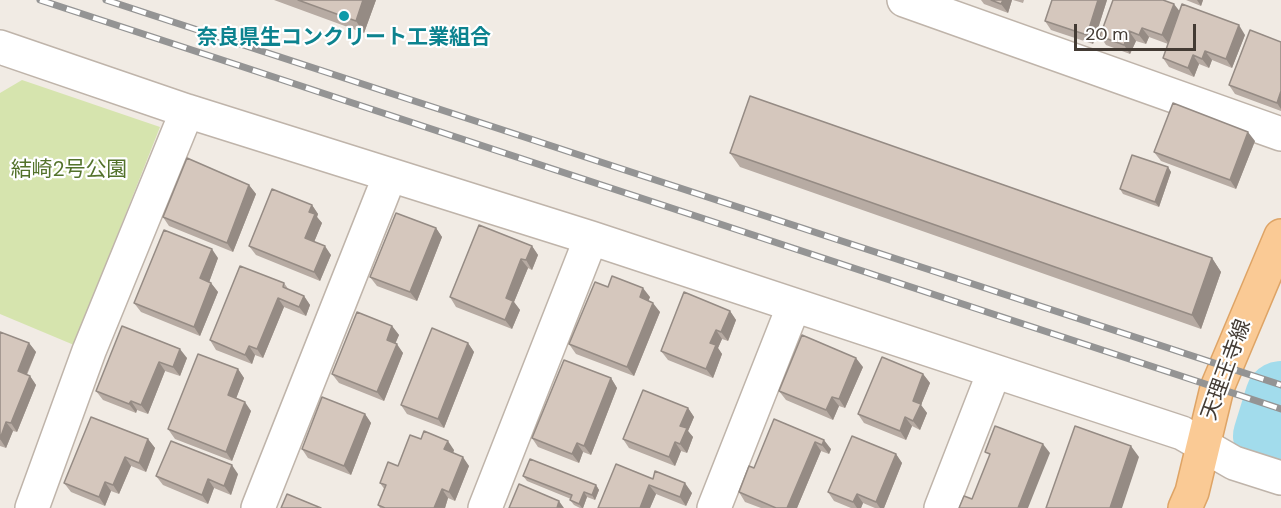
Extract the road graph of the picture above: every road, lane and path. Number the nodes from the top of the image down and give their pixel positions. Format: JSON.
{"nodes":[{"id":1,"x":904,"y":0,"type":"edge"},
{"id":2,"x":1,"y":50,"type":"edge"},
{"id":3,"x":187,"y":111,"type":"junction"},
{"id":4,"x":1281,"y":134,"type":"edge"},
{"id":5,"x":390,"y":175,"type":"junction"},
{"id":6,"x":1281,"y":236,"type":"edge"},
{"id":7,"x":591,"y":238,"type":"junction"},
{"id":8,"x":794,"y":304,"type":"junction"},
{"id":9,"x":994,"y":372,"type":"junction"},
{"id":10,"x":1202,"y":445,"type":"junction"},
{"id":11,"x":1281,"y":478,"type":"edge"},
{"id":12,"x":32,"y":508,"type":"edge"},
{"id":13,"x":258,"y":508,"type":"edge"},
{"id":14,"x":485,"y":508,"type":"edge"},
{"id":15,"x":714,"y":508,"type":"edge"},
{"id":16,"x":941,"y":508,"type":"edge"},
{"id":17,"x":1185,"y":508,"type":"edge"}],
"edges":[{"from":1,"to":4,"type":"street"},
{"from":2,"to":3,"type":"street"},
{"from":3,"to":5,"type":"street"},
{"from":3,"to":12,"type":"street"},
{"from":5,"to":7,"type":"street"},
{"from":5,"to":13,"type":"street"},
{"from":6,"to":10,"type":"main road","name":"天理王寺線"},
{"from":7,"to":8,"type":"street"},
{"from":7,"to":14,"type":"street"},
{"from":8,"to":9,"type":"street"},
{"from":8,"to":15,"type":"street"},
{"from":9,"to":10,"type":"street"},
{"from":9,"to":16,"type":"street"},
{"from":10,"to":11,"type":"street"},
{"from":10,"to":17,"type":"main road","name":"天理王寺線"}]}
